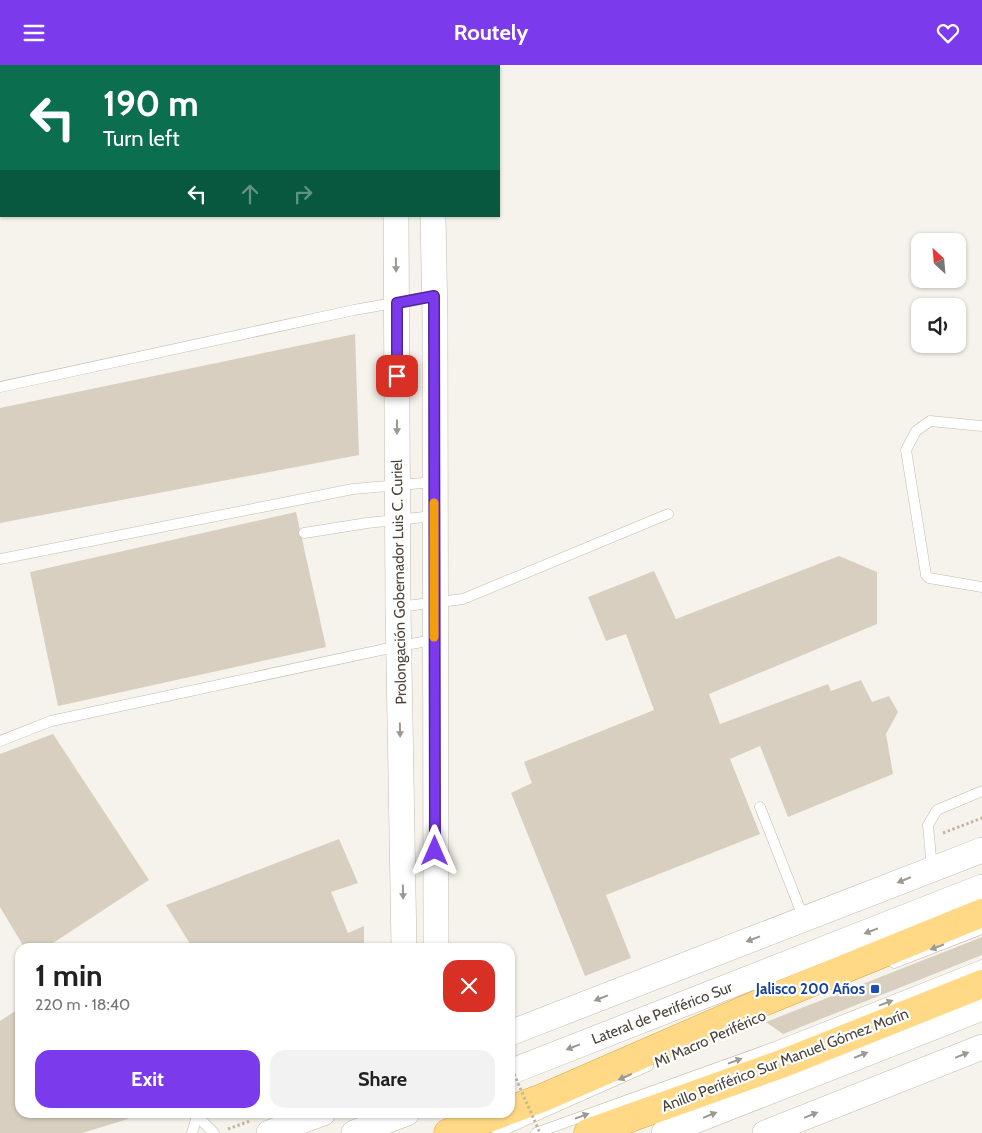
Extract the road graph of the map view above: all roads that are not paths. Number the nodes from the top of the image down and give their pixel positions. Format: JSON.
{"nodes":[{"id":1,"x":396,"y":217,"type":"edge"},
{"id":2,"x":433,"y":217,"type":"edge"},
{"id":3,"x":434,"y":296,"type":"junction"},
{"id":4,"x":397,"y":303,"type":"junction"},
{"id":5,"x":0,"y":387,"type":"edge"},
{"id":6,"x":982,"y":426,"type":"edge"},
{"id":7,"x":434,"y":482,"type":"junction"},
{"id":8,"x":398,"y":485,"type":"junction"},
{"id":9,"x":668,"y":514,"type":"dead end"},
{"id":10,"x":434,"y":516,"type":"junction"},
{"id":11,"x":398,"y":520,"type":"junction"},
{"id":12,"x":304,"y":533,"type":"dead end"},
{"id":13,"x":0,"y":559,"type":"edge"},
{"id":14,"x":982,"y":587,"type":"edge"},
{"id":15,"x":434,"y":603,"type":"junction"},
{"id":16,"x":398,"y":607,"type":"junction"},
{"id":17,"x":434,"y":640,"type":"junction"},
{"id":18,"x":399,"y":646,"type":"junction"},
{"id":19,"x":0,"y":741,"type":"edge"},
{"id":20,"x":982,"y":791,"type":"edge"},
{"id":21,"x":760,"y":807,"type":"dead end"},
{"id":22,"x":982,"y":850,"type":"edge"},
{"id":23,"x":932,"y":869,"type":"junction"},
{"id":24,"x":982,"y":887,"type":"edge"},
{"id":25,"x":982,"y":913,"type":"edge"},
{"id":26,"x":804,"y":919,"type":"junction"},
{"id":27,"x":982,"y":929,"type":"edge"},
{"id":28,"x":404,"y":943,"type":"edge"},
{"id":29,"x":436,"y":943,"type":"edge"},
{"id":30,"x":982,"y":965,"type":"edge"},
{"id":31,"x":880,"y":969,"type":"dead end"},
{"id":32,"x":982,"y":984,"type":"edge"},
{"id":33,"x":982,"y":1008,"type":"edge"},
{"id":34,"x":515,"y":1031,"type":"edge"},
{"id":35,"x":982,"y":1047,"type":"edge"},
{"id":36,"x":660,"y":1061,"type":"dead end"},
{"id":37,"x":515,"y":1070,"type":"edge"},
{"id":38,"x":515,"y":1108,"type":"edge"},
{"id":39,"x":196,"y":1118,"type":"edge"},
{"id":40,"x":202,"y":1118,"type":"edge"},
{"id":41,"x":300,"y":1118,"type":"edge"},
{"id":42,"x":394,"y":1118,"type":"edge"},
{"id":43,"x":488,"y":1118,"type":"edge"},
{"id":44,"x":262,"y":1126,"type":"edge"},
{"id":45,"x":218,"y":1132,"type":"edge"},
{"id":46,"x":192,"y":1133,"type":"edge"},
{"id":47,"x":354,"y":1133,"type":"edge"},
{"id":48,"x":448,"y":1133,"type":"edge"},
{"id":49,"x":497,"y":1133,"type":"edge"},
{"id":50,"x":538,"y":1133,"type":"edge"},
{"id":51,"x":588,"y":1133,"type":"edge"},
{"id":52,"x":664,"y":1133,"type":"edge"},
{"id":53,"x":765,"y":1133,"type":"edge"}],
"edges":[{"from":1,"to":4,"type":"street","name":"Prolongación Gobernador Luis C. Curiel","one_way":true},
{"from":2,"to":3,"type":"street"},
{"from":3,"to":4,"type":"lane"},
{"from":3,"to":7,"type":"street"},
{"from":4,"to":5,"type":"lane"},
{"from":4,"to":8,"type":"street","name":"Prolongación Gobernador Luis C. Curiel","one_way":true},
{"from":6,"to":14,"type":"lane"},
{"from":7,"to":8,"type":"lane"},
{"from":7,"to":10,"type":"street"},
{"from":8,"to":11,"type":"street","name":"Prolongación Gobernador Luis C. Curiel"},
{"from":8,"to":13,"type":"lane"},
{"from":9,"to":15,"type":"lane"},
{"from":10,"to":11,"type":"lane"},
{"from":10,"to":15,"type":"street"},
{"from":11,"to":12,"type":"lane"},
{"from":11,"to":16,"type":"street","name":"Prolongación Gobernador Luis C. Curiel"},
{"from":15,"to":16,"type":"lane"},
{"from":15,"to":17,"type":"street"},
{"from":16,"to":18,"type":"street","name":"Prolongación Gobernador Luis C. Curiel"},
{"from":17,"to":18,"type":"lane"},
{"from":17,"to":29,"type":"street"},
{"from":18,"to":19,"type":"lane"},
{"from":18,"to":28,"type":"street","name":"Prolongación Gobernador Luis C. Curiel","one_way":true},
{"from":20,"to":23,"type":"lane"},
{"from":21,"to":26,"type":"lane"},
{"from":22,"to":23,"type":"street"},
{"from":23,"to":26,"type":"street","one_way":true},
{"from":24,"to":37,"type":"street","name":"Lateral de Periférico Sur","one_way":true},
{"from":25,"to":38,"type":"highway"},
{"from":26,"to":34,"type":"street","one_way":true},
{"from":27,"to":31,"type":"lane","one_way":true},
{"from":50,"to":30,"type":"lane","name":"Mi Macro Periférico","one_way":true},
{"from":32,"to":51,"type":"highway","name":"Anillo Periférico Sur Manuel Gómez Morín"},
{"from":52,"to":33,"type":"street","one_way":true},
{"from":53,"to":35,"type":"street","one_way":true},
{"from":36,"to":49,"type":"lane","name":"Mi Macro Periférico","one_way":true},
{"from":39,"to":46,"type":"lane"},
{"from":40,"to":45,"type":"lane"},
{"from":41,"to":44,"type":"street"},
{"from":42,"to":47,"type":"street"},
{"from":43,"to":48,"type":"highway"}]}
